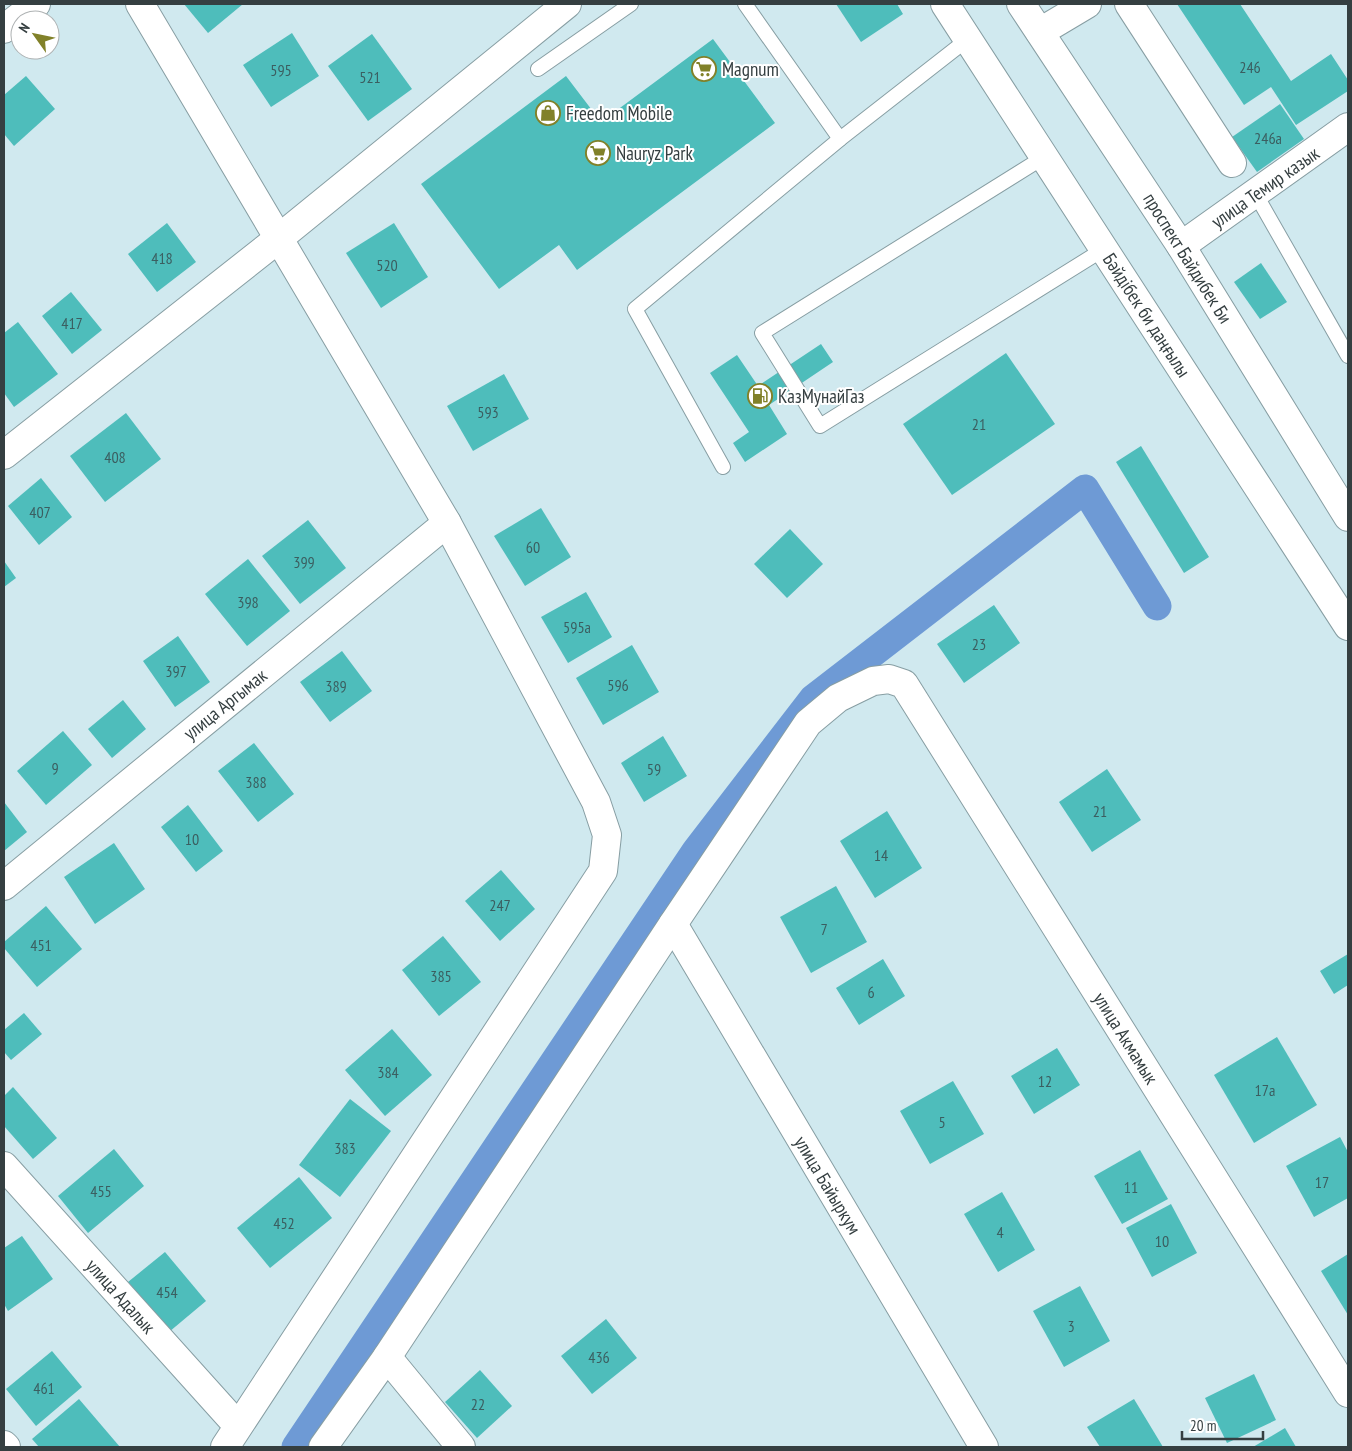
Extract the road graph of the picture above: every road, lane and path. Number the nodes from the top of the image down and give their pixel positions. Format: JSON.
{"nodes":[{"id":1,"x":36,"y":4,"type":"edge"},
{"id":2,"x":140,"y":4,"type":"edge"},
{"id":3,"x":567,"y":4,"type":"edge"},
{"id":4,"x":630,"y":4,"type":"edge"},
{"id":5,"x":745,"y":4,"type":"edge"},
{"id":6,"x":945,"y":4,"type":"edge"},
{"id":7,"x":1021,"y":4,"type":"edge"},
{"id":8,"x":1087,"y":4,"type":"edge"},
{"id":9,"x":1129,"y":4,"type":"edge"},
{"id":10,"x":4,"y":29,"type":"edge"},
{"id":11,"x":1040,"y":32,"type":"junction"},
{"id":12,"x":968,"y":39,"type":"junction"},
{"id":13,"x":538,"y":69,"type":"dead end"},
{"id":14,"x":1348,"y":127,"type":"edge"},
{"id":15,"x":840,"y":139,"type":"junction"},
{"id":16,"x":1044,"y":157,"type":"junction"},
{"id":17,"x":1232,"y":163,"type":"dead end"},
{"id":18,"x":1256,"y":193,"type":"junction"},
{"id":19,"x":278,"y":239,"type":"junction"},
{"id":20,"x":1182,"y":246,"type":"junction"},
{"id":21,"x":1104,"y":249,"type":"junction"},
{"id":22,"x":1348,"y":356,"type":"edge"},
{"id":23,"x":4,"y":455,"type":"edge"},
{"id":24,"x":723,"y":466,"type":"dead end"},
{"id":25,"x":1348,"y":517,"type":"edge"},
{"id":26,"x":447,"y":523,"type":"junction"},
{"id":27,"x":1348,"y":626,"type":"edge"},
{"id":28,"x":4,"y":886,"type":"edge"},
{"id":29,"x":673,"y":924,"type":"junction"},
{"id":30,"x":4,"y":1166,"type":"edge"},
{"id":31,"x":387,"y":1357,"type":"junction"},
{"id":32,"x":1348,"y":1393,"type":"edge"},
{"id":33,"x":232,"y":1436,"type":"edge"},
{"id":34,"x":324,"y":1447,"type":"edge"},
{"id":35,"x":461,"y":1447,"type":"edge"},
{"id":36,"x":984,"y":1447,"type":"edge"}],
"edges":[{"from":1,"to":10,"type":"street"},
{"from":2,"to":19,"type":"street"},
{"from":3,"to":19,"type":"street"},
{"from":4,"to":13,"type":"lane"},
{"from":5,"to":15,"type":"lane"},
{"from":6,"to":12,"type":"street","name":"Бәйдібек би даңғылы"},
{"from":7,"to":11,"type":"street","name":"проспект Байдибек Би"},
{"from":8,"to":11,"type":"street"},
{"from":9,"to":17,"type":"street"},
{"from":11,"to":20,"type":"street","name":"проспект Байдибек Би"},
{"from":12,"to":15,"type":"lane"},
{"from":12,"to":16,"type":"street","name":"Бәйдібек би даңғылы"},
{"from":14,"to":18,"type":"street","name":"улица Темир казык"},
{"from":15,"to":24,"type":"lane"},
{"from":16,"to":21,"type":"street","name":"Бәйдібек би даңғылы"},
{"from":16,"to":21,"type":"lane"},
{"from":18,"to":20,"type":"street","name":"улица Темир казык"},
{"from":18,"to":22,"type":"lane"},
{"from":19,"to":23,"type":"street"},
{"from":19,"to":26,"type":"street"},
{"from":20,"to":25,"type":"street","name":"проспект Байдибек Би"},
{"from":21,"to":27,"type":"street","name":"Бәйдібек би даңғылы"},
{"from":26,"to":28,"type":"street","name":"улица Аргымак"},
{"from":26,"to":33,"type":"street"},
{"from":29,"to":31,"type":"street"},
{"from":29,"to":32,"type":"street","name":"улица Акмамык"},
{"from":29,"to":36,"type":"street","name":"улица Байыркум"},
{"from":30,"to":33,"type":"street","name":"улица Адалык"},
{"from":31,"to":34,"type":"street"},
{"from":31,"to":35,"type":"street"}]}
